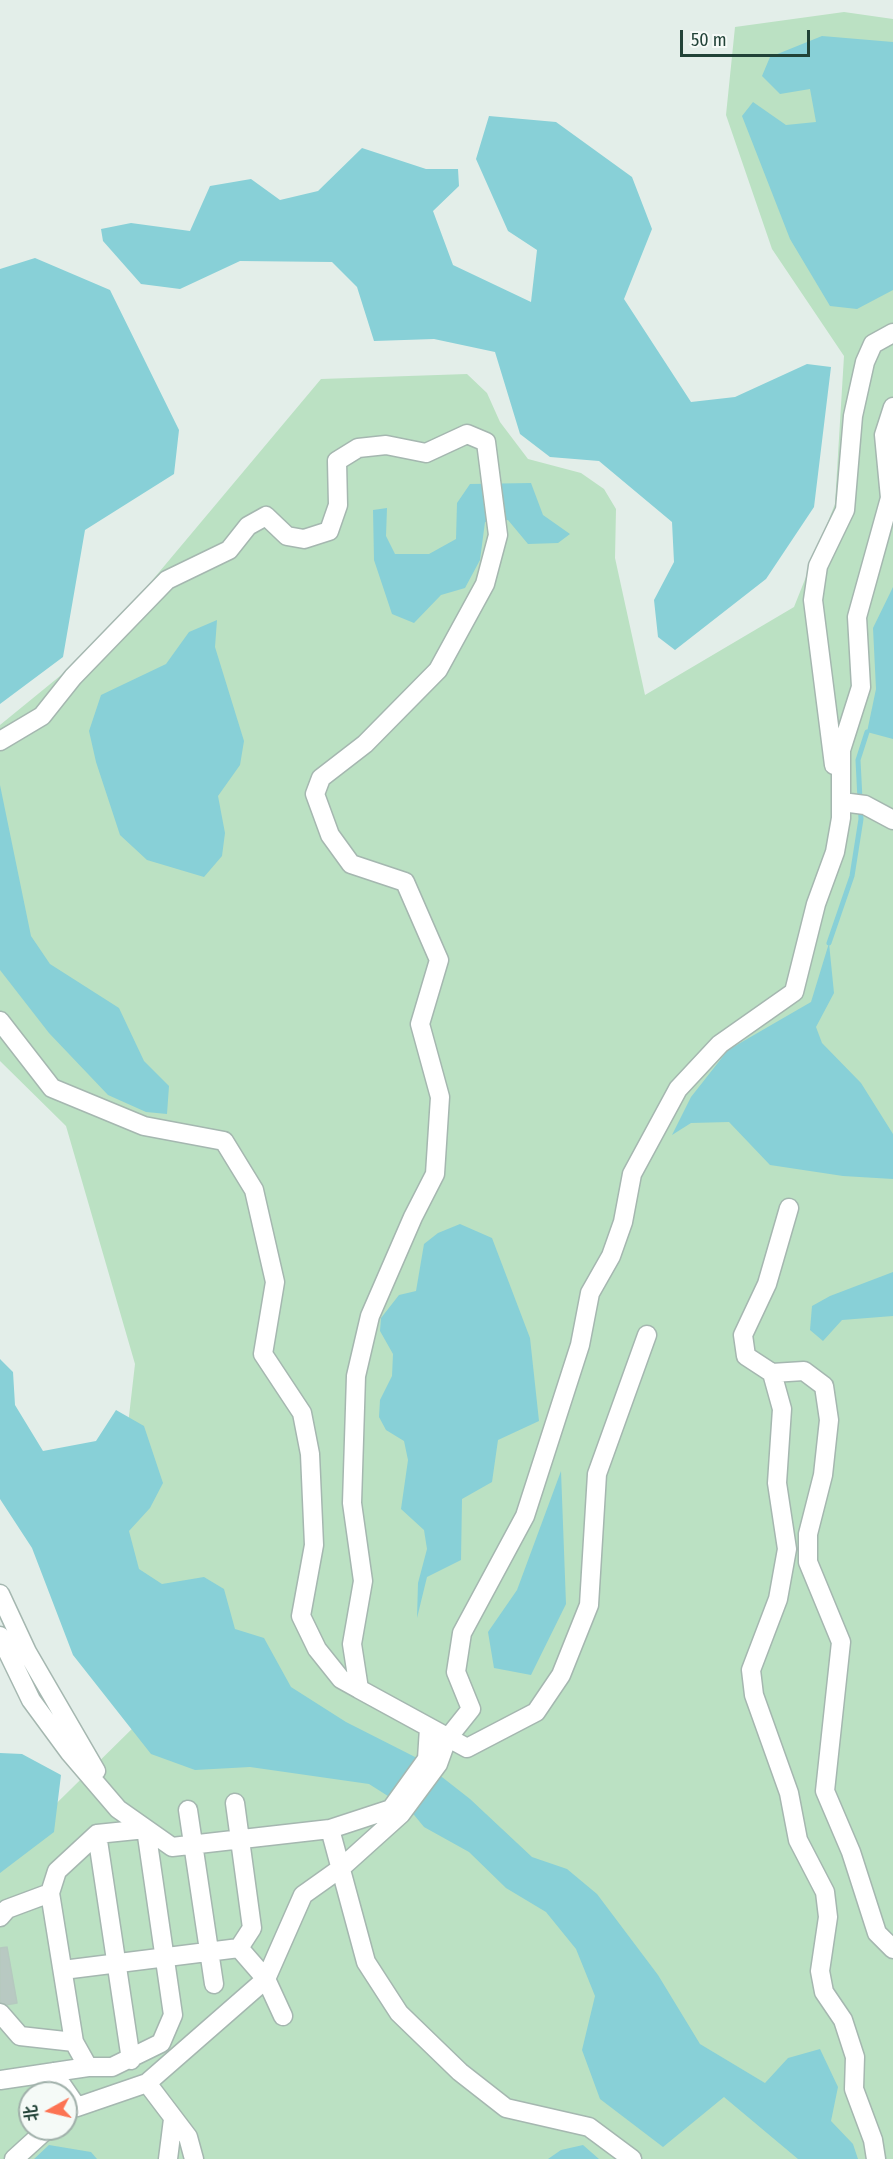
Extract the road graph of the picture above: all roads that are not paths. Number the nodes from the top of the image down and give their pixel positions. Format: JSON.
{"nodes":[{"id":1,"x":893,"y":333,"type":"edge"},
{"id":2,"x":893,"y":407,"type":"edge"},
{"id":3,"x":0,"y":741,"type":"edge"},
{"id":4,"x":842,"y":802,"type":"junction"},
{"id":5,"x":893,"y":820,"type":"edge"},
{"id":6,"x":0,"y":1021,"type":"edge"},
{"id":7,"x":789,"y":1208,"type":"dead end"},
{"id":8,"x":647,"y":1335,"type":"dead end"},
{"id":9,"x":772,"y":1374,"type":"junction"},
{"id":10,"x":0,"y":1594,"type":"edge"},
{"id":11,"x":0,"y":1636,"type":"edge"},
{"id":12,"x":359,"y":1689,"type":"junction"},
{"id":13,"x":429,"y":1728,"type":"junction"},
{"id":14,"x":447,"y":1739,"type":"junction"},
{"id":15,"x":433,"y":1761,"type":"junction"},
{"id":16,"x":235,"y":1803,"type":"dead end"},
{"id":17,"x":118,"y":1809,"type":"junction"},
{"id":18,"x":188,"y":1810,"type":"dead end"},
{"id":19,"x":396,"y":1812,"type":"junction"},
{"id":20,"x":330,"y":1828,"type":"junction"},
{"id":21,"x":146,"y":1829,"type":"junction"},
{"id":22,"x":97,"y":1834,"type":"junction"},
{"id":23,"x":240,"y":1839,"type":"junction"},
{"id":24,"x":193,"y":1844,"type":"junction"},
{"id":25,"x":341,"y":1868,"type":"junction"},
{"id":26,"x":50,"y":1893,"type":"junction"},
{"id":27,"x":0,"y":1917,"type":"edge"},
{"id":28,"x":239,"y":1948,"type":"junction"},
{"id":29,"x":893,"y":1949,"type":"edge"},
{"id":30,"x":209,"y":1951,"type":"junction"},
{"id":31,"x":163,"y":1957,"type":"junction"},
{"id":32,"x":114,"y":1962,"type":"junction"},
{"id":33,"x":63,"y":1970,"type":"junction"},
{"id":34,"x":266,"y":1979,"type":"junction"},
{"id":35,"x":214,"y":1984,"type":"dead end"},
{"id":36,"x":0,"y":2013,"type":"edge"},
{"id":37,"x":283,"y":2016,"type":"dead end"},
{"id":38,"x":74,"y":2042,"type":"junction"},
{"id":39,"x":131,"y":2060,"type":"junction"},
{"id":40,"x":88,"y":2067,"type":"junction"},
{"id":41,"x":53,"y":2072,"type":"junction"},
{"id":42,"x":0,"y":2080,"type":"edge"},
{"id":43,"x":57,"y":2081,"type":"edge"},
{"id":44,"x":147,"y":2083,"type":"junction"},
{"id":45,"x":78,"y":2109,"type":"edge"},
{"id":46,"x":173,"y":2119,"type":"junction"},
{"id":47,"x":34,"y":2141,"type":"edge"},
{"id":48,"x":14,"y":2159,"type":"edge"},
{"id":49,"x":168,"y":2159,"type":"edge"},
{"id":50,"x":194,"y":2159,"type":"edge"},
{"id":51,"x":632,"y":2159,"type":"edge"},
{"id":52,"x":876,"y":2159,"type":"edge"}],
"edges":[{"from":1,"to":4,"type":"street"},
{"from":2,"to":4,"type":"street"},
{"from":3,"to":12,"type":"street"},
{"from":4,"to":5,"type":"street"},
{"from":4,"to":14,"type":"street"},
{"from":6,"to":12,"type":"street"},
{"from":7,"to":9,"type":"street"},
{"from":8,"to":14,"type":"street"},
{"from":9,"to":29,"type":"street"},
{"from":9,"to":52,"type":"street"},
{"from":10,"to":17,"type":"street"},
{"from":11,"to":17,"type":"street"},
{"from":12,"to":13,"type":"street"},
{"from":13,"to":14,"type":"street"},
{"from":13,"to":15,"type":"street"},
{"from":14,"to":15,"type":"street"},
{"from":15,"to":19,"type":"street"},
{"from":16,"to":23,"type":"street"},
{"from":17,"to":21,"type":"street"},
{"from":18,"to":24,"type":"street"},
{"from":19,"to":20,"type":"street"},
{"from":19,"to":25,"type":"street"},
{"from":20,"to":23,"type":"street"},
{"from":20,"to":25,"type":"street"},
{"from":21,"to":22,"type":"street"},
{"from":21,"to":24,"type":"street"},
{"from":21,"to":31,"type":"street"},
{"from":22,"to":26,"type":"street"},
{"from":22,"to":32,"type":"street"},
{"from":23,"to":24,"type":"street"},
{"from":23,"to":28,"type":"street"},
{"from":24,"to":30,"type":"street"},
{"from":25,"to":34,"type":"street"},
{"from":25,"to":51,"type":"street"},
{"from":26,"to":27,"type":"street"},
{"from":26,"to":33,"type":"street"},
{"from":28,"to":30,"type":"street"},
{"from":28,"to":34,"type":"street"},
{"from":30,"to":31,"type":"street"},
{"from":30,"to":35,"type":"street"},
{"from":31,"to":32,"type":"street"},
{"from":31,"to":39,"type":"street"},
{"from":32,"to":33,"type":"street"},
{"from":32,"to":39,"type":"street"},
{"from":33,"to":38,"type":"street"},
{"from":34,"to":37,"type":"street"},
{"from":34,"to":44,"type":"street"},
{"from":36,"to":38,"type":"street"},
{"from":38,"to":40,"type":"street"},
{"from":39,"to":40,"type":"street"},
{"from":40,"to":41,"type":"street"},
{"from":41,"to":42,"type":"street"},
{"from":41,"to":43,"type":"street"},
{"from":44,"to":45,"type":"street"},
{"from":44,"to":46,"type":"street"},
{"from":46,"to":49,"type":"street"},
{"from":46,"to":50,"type":"street"},
{"from":47,"to":48,"type":"street"}]}
